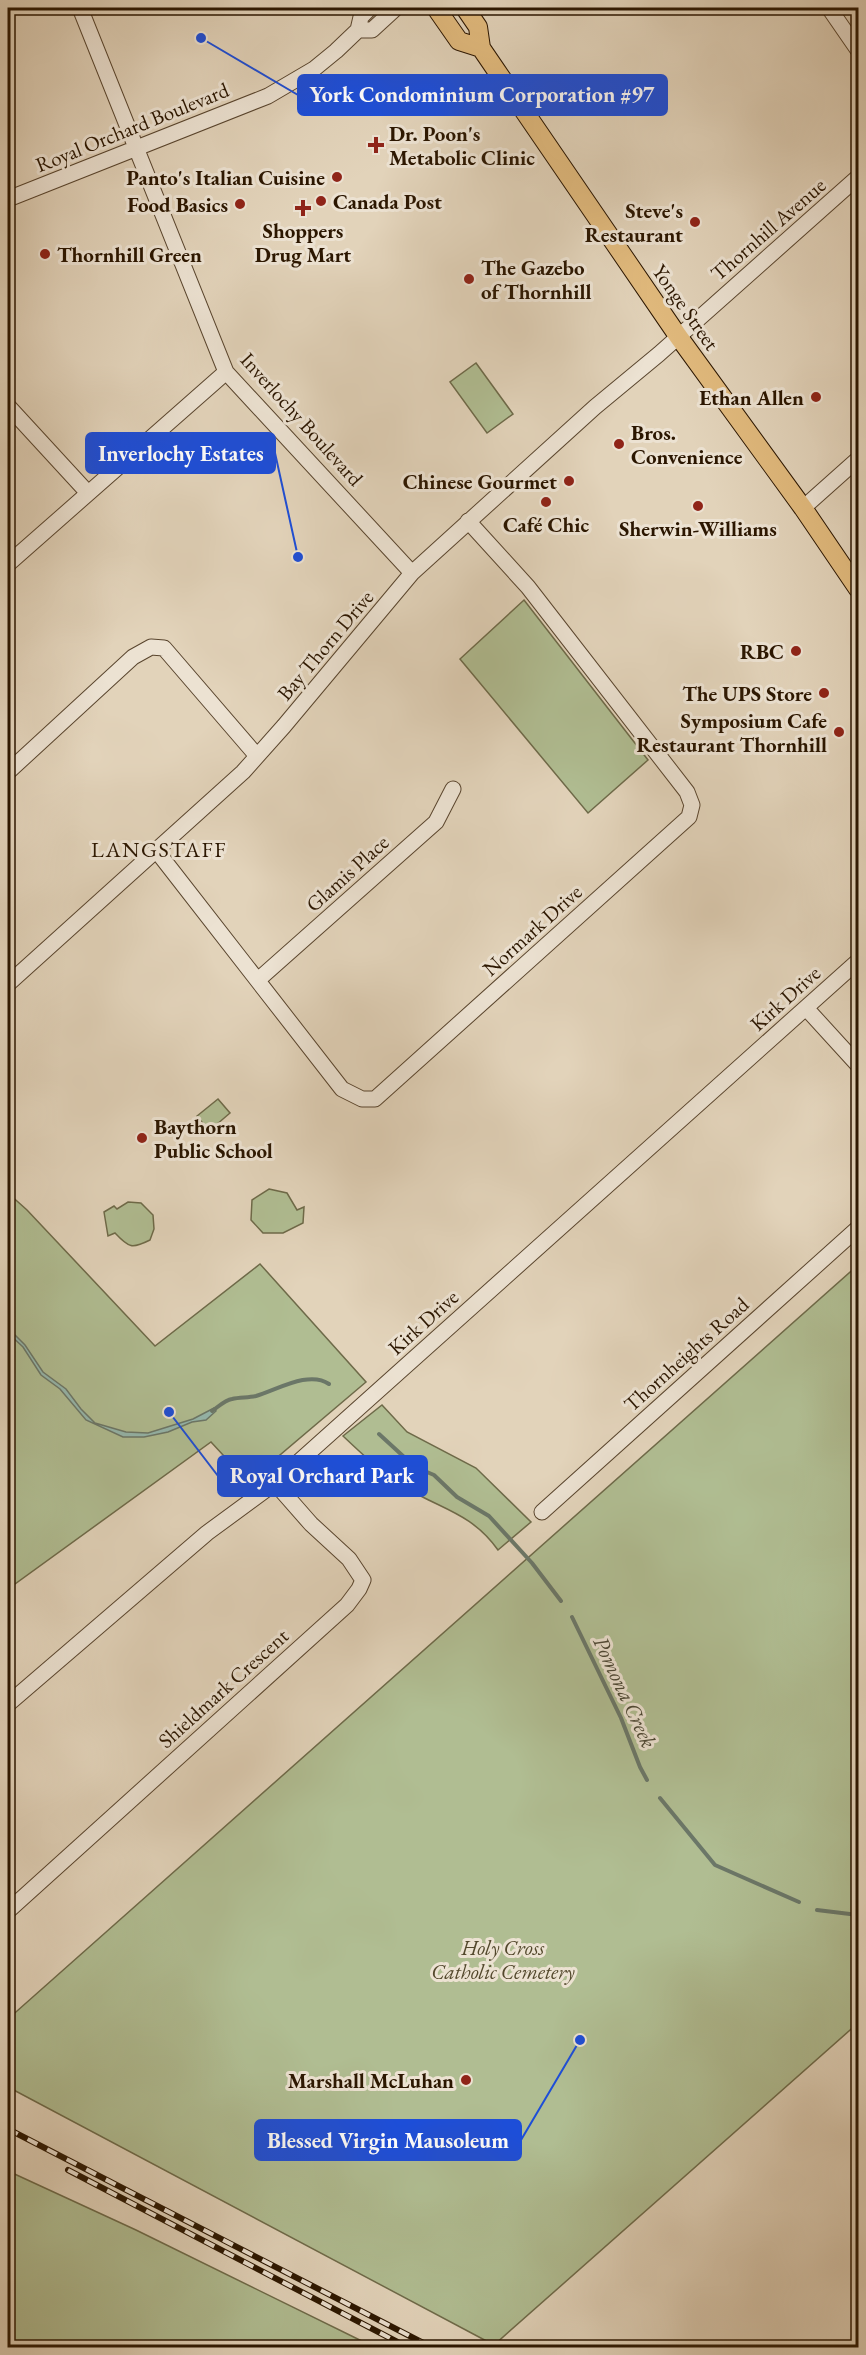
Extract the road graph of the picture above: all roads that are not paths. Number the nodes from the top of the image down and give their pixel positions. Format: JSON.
{"nodes":[{"id":1,"x":80,"y":8,"type":"edge"},
{"id":2,"x":370,"y":8,"type":"edge"},
{"id":3,"x":396,"y":8,"type":"edge"},
{"id":4,"x":436,"y":8,"type":"edge"},
{"id":5,"x":465,"y":8,"type":"edge"},
{"id":6,"x":829,"y":8,"type":"edge"},
{"id":7,"x":358,"y":30,"type":"junction"},
{"id":8,"x":481,"y":48,"type":"junction"},
{"id":9,"x":858,"y":50,"type":"edge"},
{"id":10,"x":137,"y":148,"type":"junction"},
{"id":11,"x":858,"y":177,"type":"edge"},
{"id":12,"x":8,"y":199,"type":"edge"},
{"id":13,"x":678,"y":336,"type":"junction"},
{"id":14,"x":226,"y":372,"type":"junction"},
{"id":15,"x":8,"y":406,"type":"edge"},
{"id":16,"x":858,"y":459,"type":"edge"},
{"id":17,"x":87,"y":493,"type":"junction"},
{"id":18,"x":803,"y":508,"type":"junction"},
{"id":19,"x":468,"y":521,"type":"junction"},
{"id":20,"x":8,"y":564,"type":"edge"},
{"id":21,"x":412,"y":573,"type":"junction"},
{"id":22,"x":858,"y":589,"type":"edge"},
{"id":23,"x":257,"y":756,"type":"junction"},
{"id":24,"x":8,"y":772,"type":"edge"},
{"id":25,"x":453,"y":789,"type":"dead end"},
{"id":26,"x":156,"y":850,"type":"junction"},
{"id":27,"x":858,"y":961,"type":"edge"},
{"id":28,"x":258,"y":980,"type":"junction"},
{"id":29,"x":8,"y":984,"type":"edge"},
{"id":30,"x":806,"y":1008,"type":"junction"},
{"id":31,"x":858,"y":1065,"type":"edge"},
{"id":32,"x":858,"y":1228,"type":"edge"},
{"id":33,"x":275,"y":1483,"type":"junction"},
{"id":34,"x":542,"y":1512,"type":"dead end"},
{"id":35,"x":8,"y":1704,"type":"edge"},
{"id":36,"x":8,"y":1911,"type":"edge"}],
"edges":[{"from":1,"to":10,"type":"street","name":"Inverlochy Boulevard"},
{"from":2,"to":7,"type":"street","name":"Royal Orchard Boulevard"},
{"from":3,"to":7,"type":"street","name":"Royal Orchard Boulevard"},
{"from":4,"to":8,"type":"main road","name":"Yonge Street"},
{"from":5,"to":8,"type":"main road","name":"Yonge Street"},
{"from":6,"to":9,"type":"street"},
{"from":7,"to":10,"type":"street","name":"Royal Orchard Boulevard"},
{"from":8,"to":13,"type":"main road","name":"Yonge Street"},
{"from":10,"to":12,"type":"street","name":"Royal Orchard Boulevard"},
{"from":10,"to":14,"type":"street","name":"Inverlochy Boulevard"},
{"from":11,"to":13,"type":"street","name":"Thornhill Avenue"},
{"from":13,"to":18,"type":"main road","name":"Yonge Street"},
{"from":13,"to":19,"type":"street","name":"Bay Thorn Drive"},
{"from":14,"to":17,"type":"street"},
{"from":14,"to":21,"type":"street","name":"Inverlochy Boulevard"},
{"from":15,"to":17,"type":"street"},
{"from":16,"to":18,"type":"street"},
{"from":17,"to":20,"type":"street"},
{"from":18,"to":22,"type":"main road","name":"Yonge Street"},
{"from":19,"to":21,"type":"street","name":"Bay Thorn Drive"},
{"from":19,"to":28,"type":"street","name":"Normark Drive"},
{"from":21,"to":23,"type":"street","name":"Bay Thorn Drive"},
{"from":23,"to":24,"type":"street"},
{"from":23,"to":26,"type":"street","name":"Bay Thorn Drive"},
{"from":25,"to":28,"type":"street","name":"Glamis Place"},
{"from":26,"to":28,"type":"street","name":"Normark Drive"},
{"from":26,"to":29,"type":"street","name":"Bay Thorn Drive"},
{"from":27,"to":30,"type":"street","name":"Kirk Drive"},
{"from":30,"to":31,"type":"street"},
{"from":30,"to":33,"type":"street","name":"Kirk Drive"},
{"from":32,"to":34,"type":"street","name":"Thornheights Road"},
{"from":33,"to":35,"type":"street","name":"Kirk Drive"},
{"from":33,"to":36,"type":"street","name":"Shieldmark Crescent"}]}
